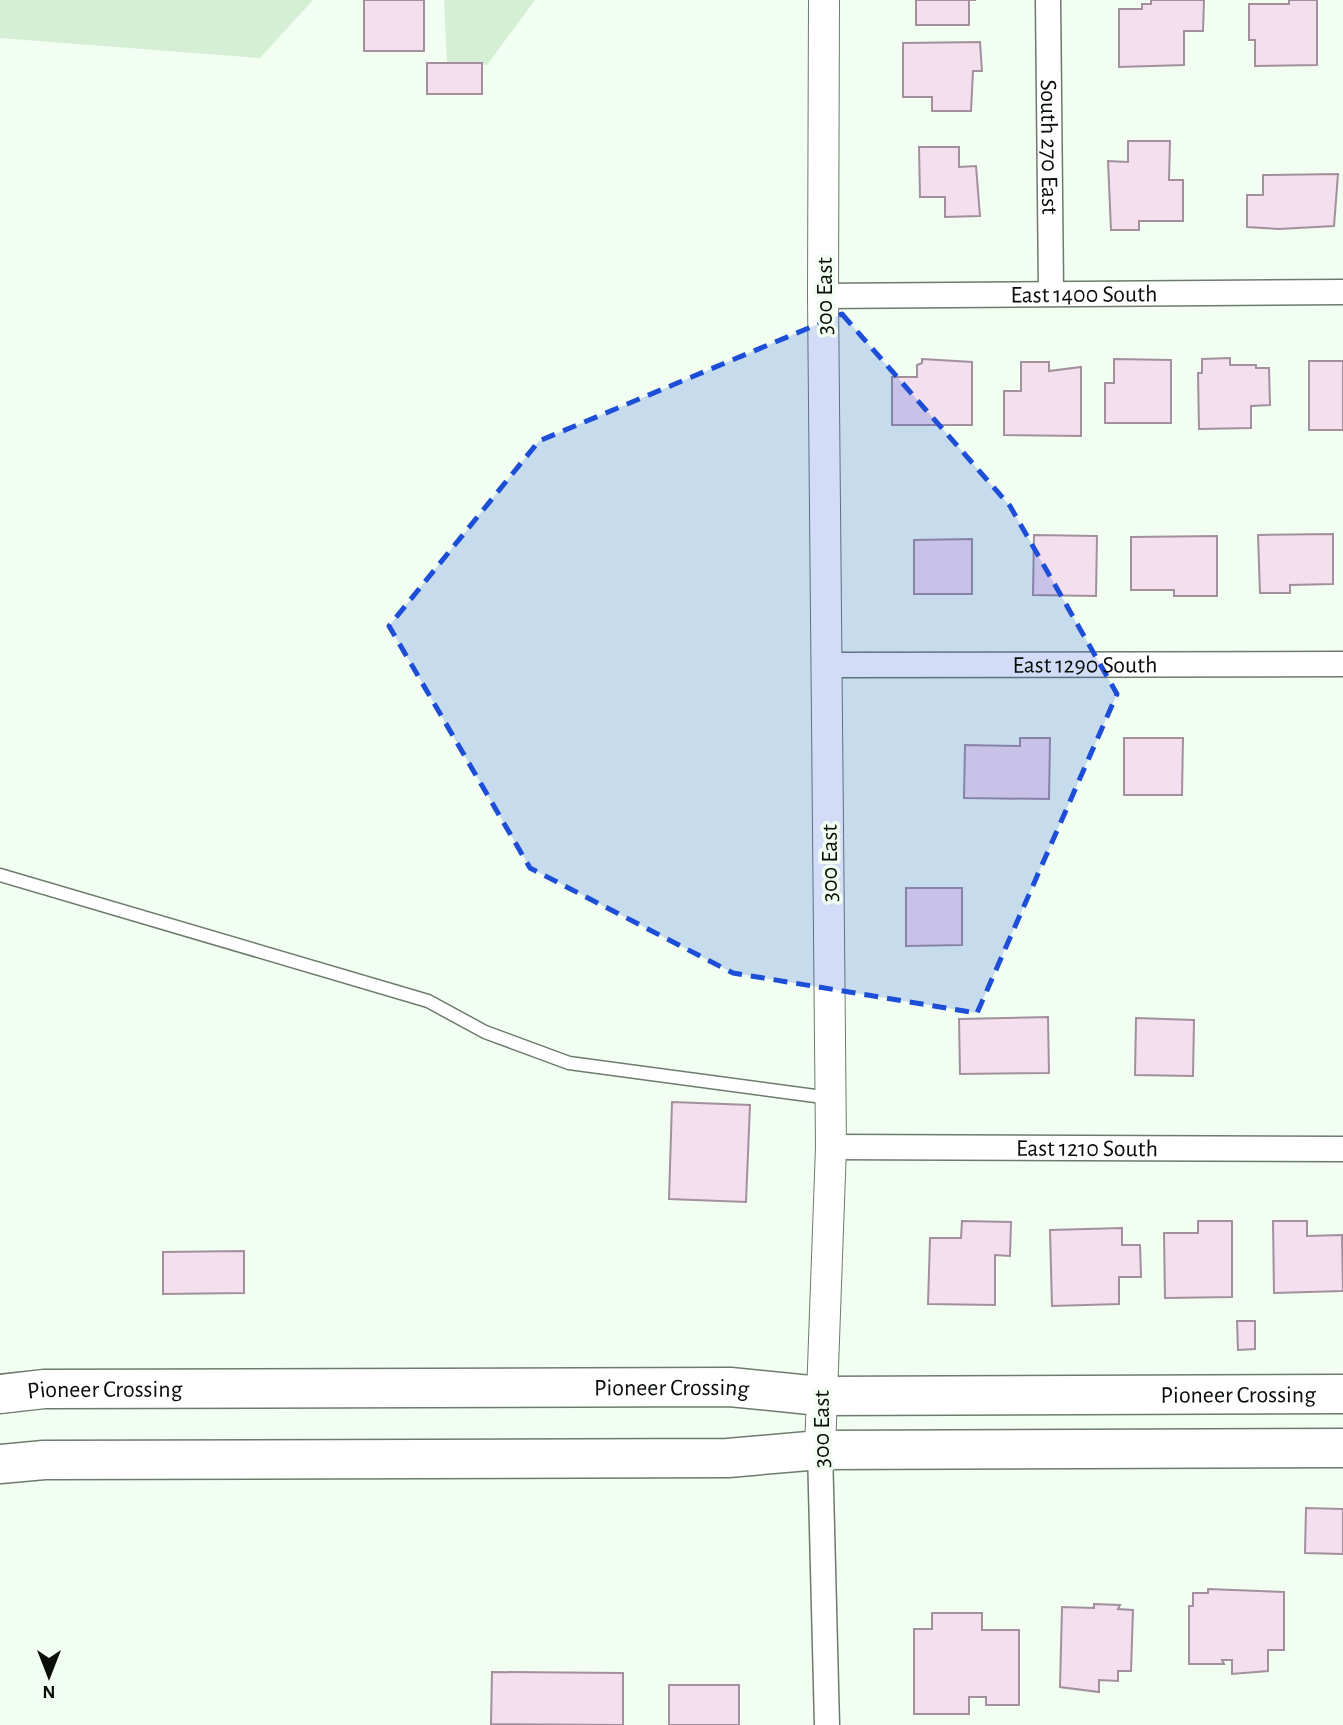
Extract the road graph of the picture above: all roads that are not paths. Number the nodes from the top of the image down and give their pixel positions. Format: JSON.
{"nodes":[{"id":1,"x":824,"y":0,"type":"edge"},
{"id":2,"x":1048,"y":0,"type":"edge"},
{"id":3,"x":1051,"y":292,"type":"junction"},
{"id":4,"x":1343,"y":292,"type":"edge"},
{"id":5,"x":823,"y":296,"type":"junction"},
{"id":6,"x":1343,"y":664,"type":"edge"},
{"id":7,"x":828,"y":665,"type":"junction"},
{"id":8,"x":0,"y":875,"type":"edge"},
{"id":9,"x":830,"y":1098,"type":"junction"},
{"id":10,"x":831,"y":1147,"type":"junction"},
{"id":11,"x":1343,"y":1149,"type":"edge"},
{"id":12,"x":0,"y":1394,"type":"edge"},
{"id":13,"x":1343,"y":1394,"type":"edge"},
{"id":14,"x":820,"y":1396,"type":"junction"},
{"id":15,"x":1343,"y":1448,"type":"edge"},
{"id":16,"x":820,"y":1450,"type":"junction"},
{"id":17,"x":0,"y":1464,"type":"edge"},
{"id":18,"x":827,"y":1725,"type":"edge"}],
"edges":[{"from":1,"to":5,"type":"street","name":"300 East"},
{"from":2,"to":3,"type":"street","name":"South 270 East"},
{"from":3,"to":4,"type":"street","name":"East 1400 South"},
{"from":3,"to":5,"type":"street","name":"East 1400 South"},
{"from":5,"to":7,"type":"street","name":"300 East"},
{"from":6,"to":7,"type":"street","name":"East 1290 South"},
{"from":7,"to":9,"type":"street","name":"300 East"},
{"from":8,"to":9,"type":"lane"},
{"from":9,"to":10,"type":"street","name":"300 East"},
{"from":10,"to":11,"type":"street","name":"East 1210 South"},
{"from":10,"to":14,"type":"street","name":"300 East"},
{"from":12,"to":14,"type":"highway","name":"Pioneer Crossing"},
{"from":13,"to":14,"type":"highway","name":"Pioneer Crossing"},
{"from":14,"to":16,"type":"street","name":"300 East"},
{"from":15,"to":16,"type":"highway"},
{"from":16,"to":17,"type":"highway"},
{"from":16,"to":18,"type":"street","name":"300 East"}]}
